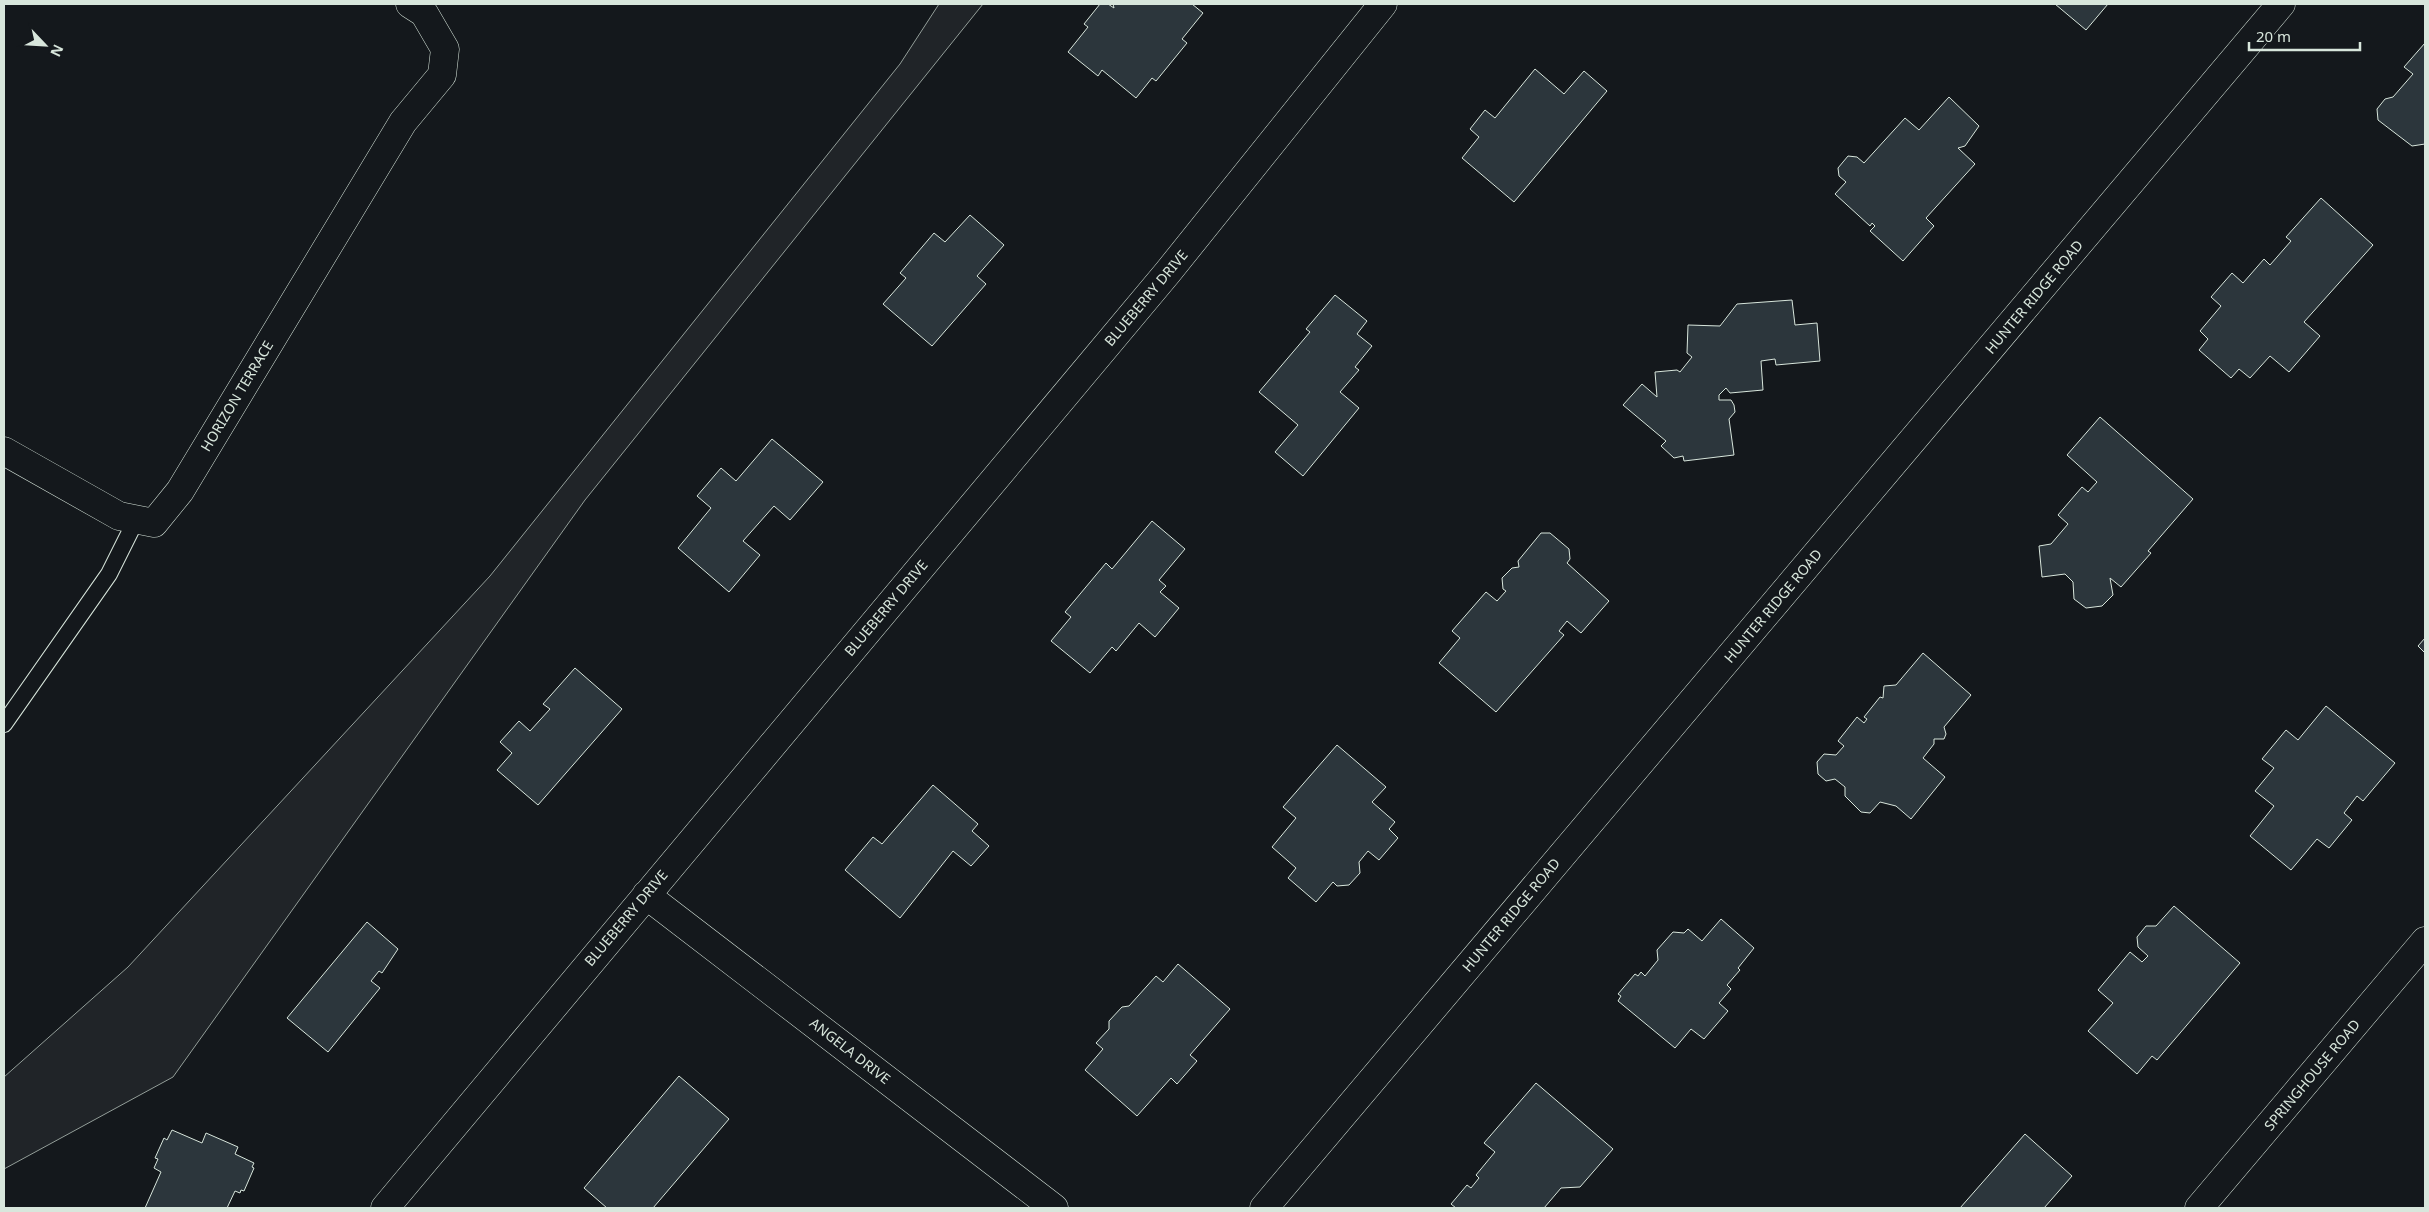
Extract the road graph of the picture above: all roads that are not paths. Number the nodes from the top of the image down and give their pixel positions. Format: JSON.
{"nodes":[{"id":1,"x":410,"y":4,"type":"edge"},
{"id":2,"x":1383,"y":4,"type":"edge"},
{"id":3,"x":2281,"y":4,"type":"edge"},
{"id":4,"x":4,"y":451,"type":"edge"},
{"id":5,"x":136,"y":520,"type":"junction"},
{"id":6,"x":4,"y":724,"type":"edge"},
{"id":7,"x":646,"y":895,"type":"junction"},
{"id":8,"x":2425,"y":942,"type":"edge"},
{"id":9,"x":385,"y":1208,"type":"edge"},
{"id":10,"x":1054,"y":1208,"type":"edge"},
{"id":11,"x":1264,"y":1208,"type":"edge"},
{"id":12,"x":2200,"y":1208,"type":"edge"}],
"edges":[{"from":1,"to":5,"type":"street","name":"HORIZON TERRACE"},
{"from":2,"to":7,"type":"street","name":"BLUEBERRY DRIVE"},
{"from":3,"to":11,"type":"street","name":"HUNTER RIDGE ROAD"},
{"from":4,"to":5,"type":"street","name":"HORIZON TERRACE"},
{"from":5,"to":6,"type":"lane"},
{"from":7,"to":9,"type":"street","name":"BLUEBERRY DRIVE"},
{"from":7,"to":10,"type":"street","name":"ANGELA DRIVE"},
{"from":8,"to":12,"type":"street","name":"SPRINGHOUSE ROAD"}]}
